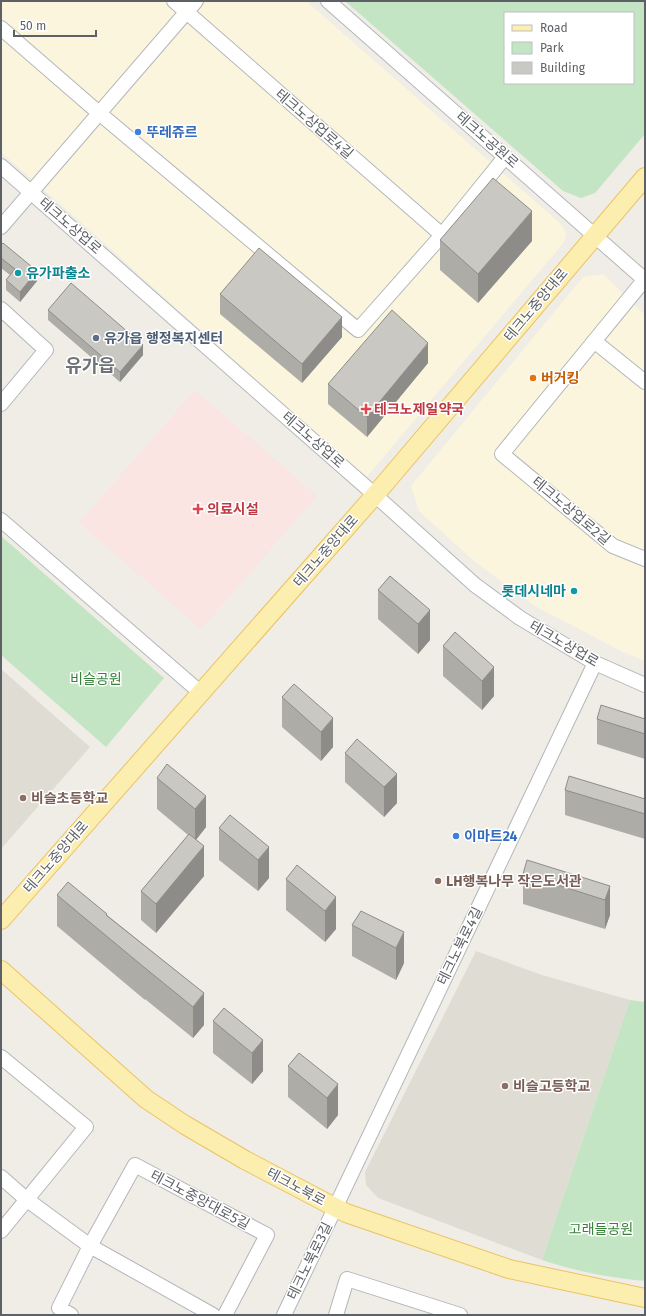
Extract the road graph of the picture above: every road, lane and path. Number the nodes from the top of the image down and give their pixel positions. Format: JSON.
{"nodes":[{"id":1,"x":174,"y":1,"type":"edge"},
{"id":2,"x":196,"y":1,"type":"edge"},
{"id":3,"x":328,"y":1,"type":"edge"},
{"id":4,"x":187,"y":12,"type":"junction"},
{"id":5,"x":1,"y":28,"type":"edge"},
{"id":6,"x":99,"y":113,"type":"junction"},
{"id":7,"x":505,"y":157,"type":"junction"},
{"id":8,"x":1,"y":166,"type":"edge"},
{"id":9,"x":645,"y":177,"type":"edge"},
{"id":10,"x":31,"y":192,"type":"junction"},
{"id":11,"x":1,"y":227,"type":"edge"},
{"id":12,"x":442,"y":235,"type":"junction"},
{"id":13,"x":595,"y":236,"type":"junction"},
{"id":14,"x":645,"y":280,"type":"edge"},
{"id":15,"x":1,"y":309,"type":"edge"},
{"id":16,"x":594,"y":341,"type":"junction"},
{"id":17,"x":645,"y":382,"type":"edge"},
{"id":18,"x":1,"y":404,"type":"edge"},
{"id":19,"x":375,"y":495,"type":"junction"},
{"id":20,"x":1,"y":520,"type":"edge"},
{"id":21,"x":645,"y":560,"type":"edge"},
{"id":22,"x":595,"y":663,"type":"junction"},
{"id":23,"x":645,"y":685,"type":"edge"},
{"id":24,"x":201,"y":693,"type":"junction"},
{"id":25,"x":1,"y":920,"type":"edge"},
{"id":26,"x":1,"y":970,"type":"edge"},
{"id":27,"x":1,"y":1057,"type":"edge"},
{"id":28,"x":1,"y":1177,"type":"edge"},
{"id":29,"x":26,"y":1199,"type":"junction"},
{"id":30,"x":336,"y":1208,"type":"junction"},
{"id":31,"x":1,"y":1231,"type":"edge"},
{"id":32,"x":90,"y":1246,"type":"junction"},
{"id":33,"x":645,"y":1298,"type":"edge"},
{"id":34,"x":71,"y":1315,"type":"edge"},
{"id":35,"x":213,"y":1315,"type":"edge"},
{"id":36,"x":225,"y":1315,"type":"edge"},
{"id":37,"x":284,"y":1315,"type":"edge"},
{"id":38,"x":336,"y":1315,"type":"edge"},
{"id":39,"x":460,"y":1315,"type":"edge"}],
"edges":[{"from":1,"to":4,"type":"street","name":"테크노상업로4길"},
{"from":2,"to":4,"type":"street"},
{"from":3,"to":7,"type":"street","name":"테크노공원로"},
{"from":4,"to":6,"type":"street"},
{"from":4,"to":12,"type":"street","name":"테크노상업로4길"},
{"from":5,"to":6,"type":"street"},
{"from":6,"to":10,"type":"street"},
{"from":6,"to":12,"type":"street"},
{"from":7,"to":12,"type":"street"},
{"from":7,"to":13,"type":"street","name":"테크노공원로"},
{"from":8,"to":10,"type":"street","name":"테크노상업로"},
{"from":9,"to":13,"type":"main road","name":"테크노중앙대로"},
{"from":10,"to":11,"type":"street"},
{"from":10,"to":19,"type":"street","name":"테크노상업로"},
{"from":13,"to":14,"type":"street","name":"테크노공원로"},
{"from":13,"to":19,"type":"main road","name":"테크노중앙대로"},
{"from":14,"to":16,"type":"street"},
{"from":15,"to":18,"type":"street"},
{"from":16,"to":17,"type":"street"},
{"from":16,"to":21,"type":"street","name":"테크노상업로2길"},
{"from":19,"to":22,"type":"street","name":"테크노상업로"},
{"from":19,"to":24,"type":"main road","name":"테크노중앙대로"},
{"from":20,"to":24,"type":"street"},
{"from":22,"to":23,"type":"street","name":"테크노상업로"},
{"from":22,"to":30,"type":"street","name":"테크노북로4길"},
{"from":24,"to":25,"type":"main road","name":"테크노중앙대로"},
{"from":26,"to":30,"type":"main road","name":"테크노북로"},
{"from":27,"to":29,"type":"street"},
{"from":28,"to":29,"type":"street"},
{"from":29,"to":31,"type":"street"},
{"from":29,"to":32,"type":"street"},
{"from":30,"to":33,"type":"main road","name":"테크노북로"},
{"from":30,"to":37,"type":"street","name":"테크노북로3길"},
{"from":32,"to":34,"type":"street","name":"테크노중앙대로5길"},
{"from":32,"to":35,"type":"street"},
{"from":32,"to":36,"type":"street","name":"테크노중앙대로5길"},
{"from":38,"to":39,"type":"street"}]}
